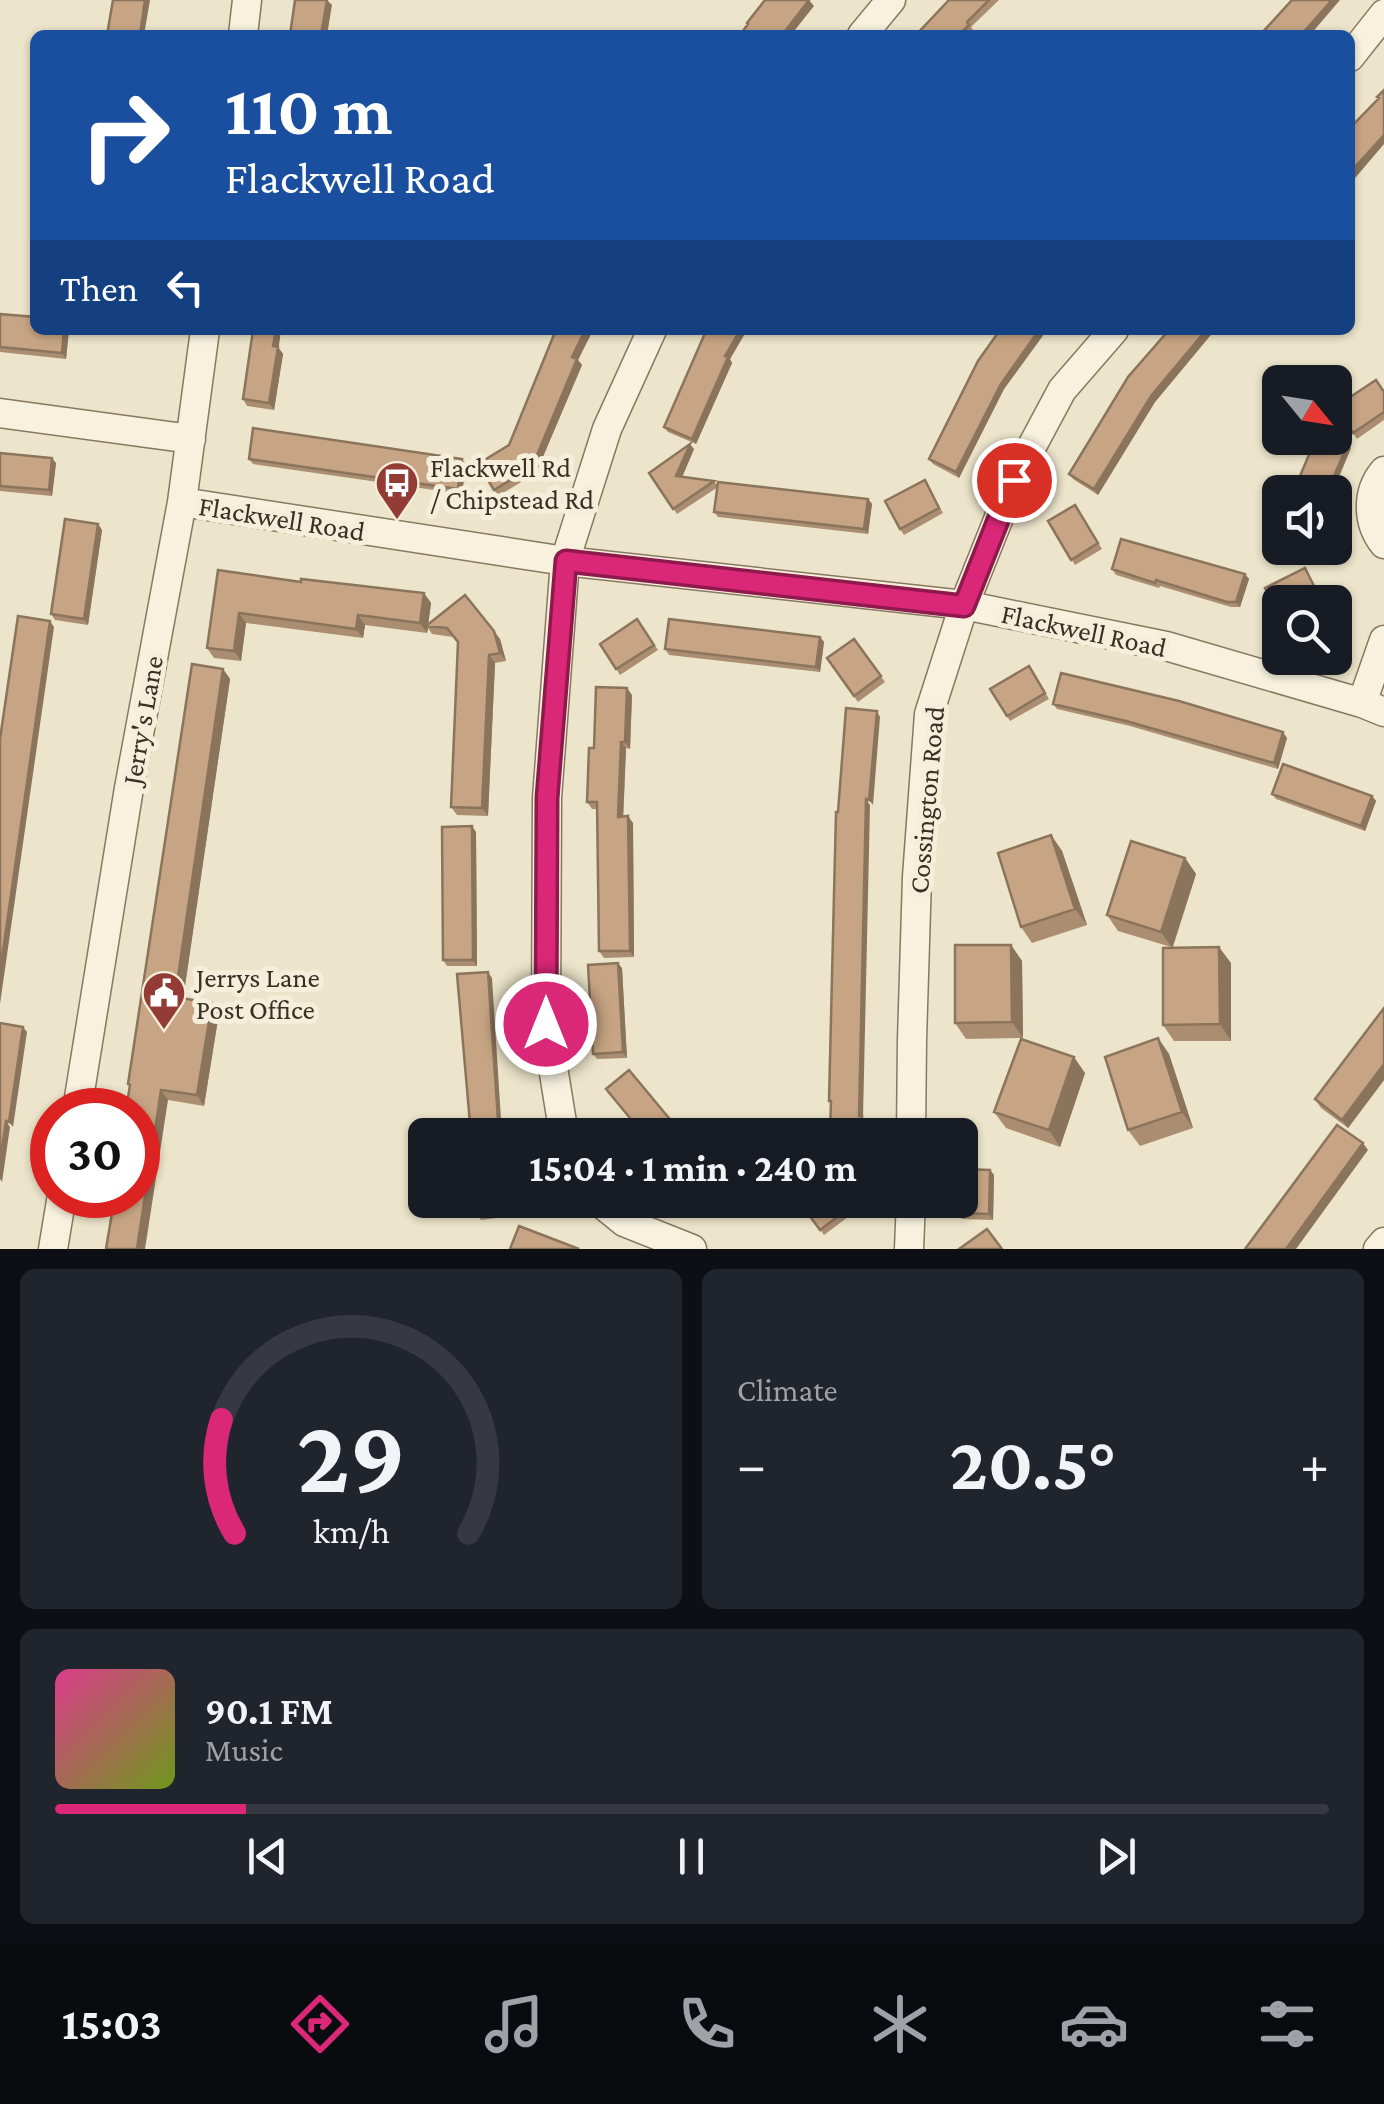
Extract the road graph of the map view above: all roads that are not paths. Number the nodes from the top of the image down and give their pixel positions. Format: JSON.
{"nodes":[{"id":1,"x":247,"y":0,"type":"edge"},
{"id":2,"x":891,"y":0,"type":"edge"},
{"id":3,"x":1384,"y":14,"type":"edge"},
{"id":4,"x":244,"y":30,"type":"edge"},
{"id":5,"x":866,"y":30,"type":"edge"},
{"id":6,"x":1355,"y":51,"type":"edge"},
{"id":7,"x":204,"y":335,"type":"edge"},
{"id":8,"x":650,"y":335,"type":"edge"},
{"id":9,"x":1110,"y":335,"type":"edge"},
{"id":10,"x":0,"y":413,"type":"edge"},
{"id":11,"x":191,"y":439,"type":"junction"},
{"id":12,"x":1384,"y":471,"type":"edge"},
{"id":13,"x":182,"y":502,"type":"junction"},
{"id":14,"x":1384,"y":544,"type":"edge"},
{"id":15,"x":566,"y":561,"type":"junction"},
{"id":16,"x":964,"y":606,"type":"junction"},
{"id":17,"x":1384,"y":640,"type":"edge"},
{"id":18,"x":1373,"y":707,"type":"edge"},
{"id":19,"x":80,"y":1088,"type":"edge"},
{"id":20,"x":561,"y":1118,"type":"edge"},
{"id":21,"x":911,"y":1118,"type":"edge"},
{"id":22,"x":58,"y":1218,"type":"edge"},
{"id":23,"x":619,"y":1218,"type":"edge"},
{"id":24,"x":910,"y":1218,"type":"edge"},
{"id":25,"x":1384,"y":1242,"type":"edge"},
{"id":26,"x":53,"y":1249,"type":"edge"},
{"id":27,"x":692,"y":1249,"type":"edge"},
{"id":28,"x":908,"y":1249,"type":"edge"},
{"id":29,"x":1378,"y":1249,"type":"edge"}],
"edges":[{"from":1,"to":4,"type":"street"},
{"from":2,"to":5,"type":"street"},
{"from":3,"to":6,"type":"street"},
{"from":7,"to":11,"type":"street","name":"Jerry's Lane"},
{"from":8,"to":15,"type":"street"},
{"from":9,"to":16,"type":"street","name":"Cossington Road"},
{"from":10,"to":11,"type":"street"},
{"from":11,"to":13,"type":"street","name":"Jerry's Lane"},
{"from":12,"to":14,"type":"street"},
{"from":13,"to":15,"type":"street","name":"Flackwell Road"},
{"from":13,"to":19,"type":"street","name":"Jerry's Lane"},
{"from":15,"to":16,"type":"street","name":"Flackwell Road"},
{"from":15,"to":20,"type":"street"},
{"from":16,"to":18,"type":"street","name":"Flackwell Road"},
{"from":16,"to":21,"type":"street","name":"Cossington Road"},
{"from":17,"to":18,"type":"street"},
{"from":22,"to":26,"type":"street"},
{"from":23,"to":27,"type":"street"},
{"from":24,"to":28,"type":"street"},
{"from":25,"to":29,"type":"street"}]}
